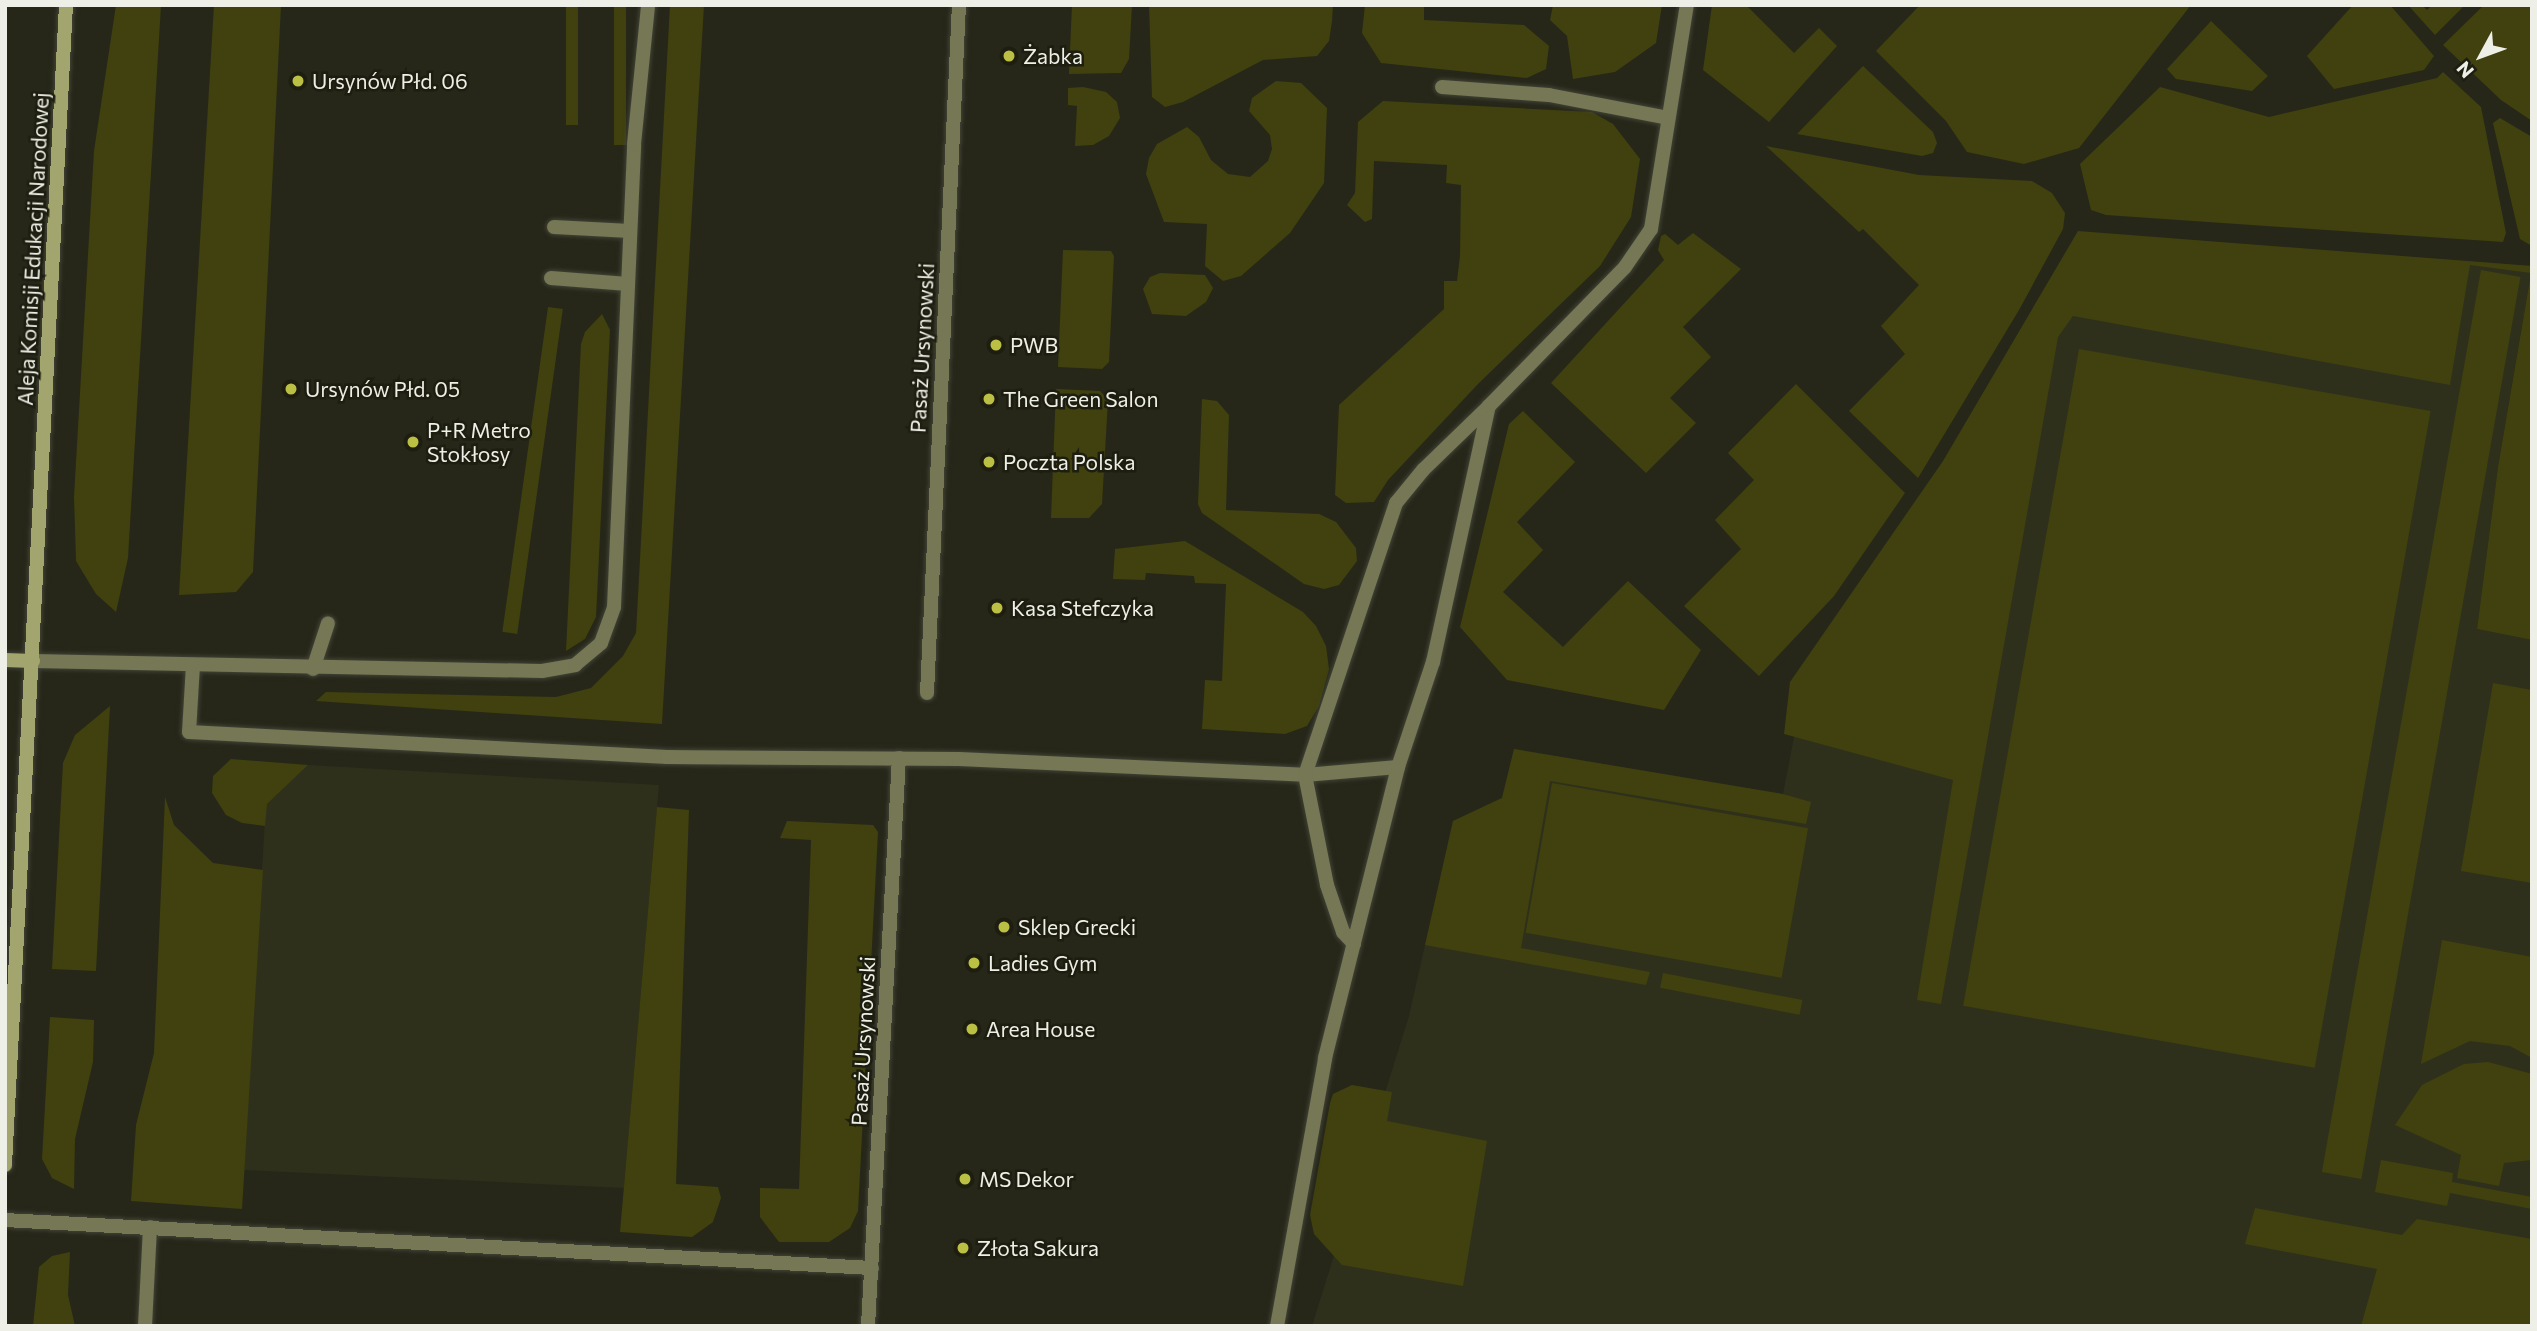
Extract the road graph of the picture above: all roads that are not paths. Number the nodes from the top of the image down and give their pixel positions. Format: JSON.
{"nodes":[{"id":1,"x":66,"y":5,"type":"edge"},
{"id":2,"x":648,"y":5,"type":"edge"},
{"id":3,"x":959,"y":5,"type":"edge"},
{"id":4,"x":1687,"y":5,"type":"edge"},
{"id":5,"x":1442,"y":87,"type":"dead end"},
{"id":6,"x":1668,"y":118,"type":"junction"},
{"id":7,"x":554,"y":227,"type":"dead end"},
{"id":8,"x":630,"y":231,"type":"junction"},
{"id":9,"x":551,"y":278,"type":"dead end"},
{"id":10,"x":628,"y":284,"type":"junction"},
{"id":11,"x":1489,"y":406,"type":"junction"},
{"id":12,"x":328,"y":623,"type":"dead end"},
{"id":13,"x":5,"y":660,"type":"edge"},
{"id":14,"x":33,"y":661,"type":"junction"},
{"id":15,"x":193,"y":665,"type":"junction"},
{"id":16,"x":313,"y":669,"type":"junction"},
{"id":17,"x":927,"y":693,"type":"dead end"},
{"id":18,"x":899,"y":758,"type":"junction"},
{"id":19,"x":1398,"y":767,"type":"junction"},
{"id":20,"x":1305,"y":775,"type":"junction"},
{"id":21,"x":1354,"y":944,"type":"junction"},
{"id":22,"x":5,"y":1165,"type":"edge"},
{"id":23,"x":5,"y":1220,"type":"edge"},
{"id":24,"x":150,"y":1227,"type":"junction"},
{"id":25,"x":872,"y":1268,"type":"junction"},
{"id":26,"x":145,"y":1326,"type":"edge"},
{"id":27,"x":868,"y":1326,"type":"edge"},
{"id":28,"x":1278,"y":1326,"type":"edge"}],
"edges":[{"from":1,"to":14,"type":"main road","name":"Aleja Komisji Edukacji Narodowej"},
{"from":2,"to":8,"type":"street"},
{"from":3,"to":17,"type":"street","name":"Pasaż Ursynowski"},
{"from":4,"to":6,"type":"street"},
{"from":5,"to":6,"type":"street"},
{"from":6,"to":11,"type":"street"},
{"from":7,"to":8,"type":"street"},
{"from":8,"to":10,"type":"street"},
{"from":9,"to":10,"type":"street"},
{"from":10,"to":16,"type":"street"},
{"from":11,"to":19,"type":"street"},
{"from":11,"to":20,"type":"street"},
{"from":12,"to":16,"type":"street"},
{"from":13,"to":14,"type":"main road"},
{"from":14,"to":15,"type":"street"},
{"from":14,"to":22,"type":"main road","name":"Aleja Komisji Edukacji Narodowej"},
{"from":15,"to":16,"type":"street"},
{"from":15,"to":18,"type":"street"},
{"from":18,"to":20,"type":"street"},
{"from":18,"to":25,"type":"street","name":"Pasaż Ursynowski"},
{"from":19,"to":20,"type":"street"},
{"from":19,"to":21,"type":"street"},
{"from":20,"to":21,"type":"street"},
{"from":21,"to":28,"type":"street"},
{"from":23,"to":24,"type":"street"},
{"from":24,"to":25,"type":"street"},
{"from":24,"to":26,"type":"street"},
{"from":25,"to":27,"type":"street","name":"Pasaż Ursynowski"}]}
